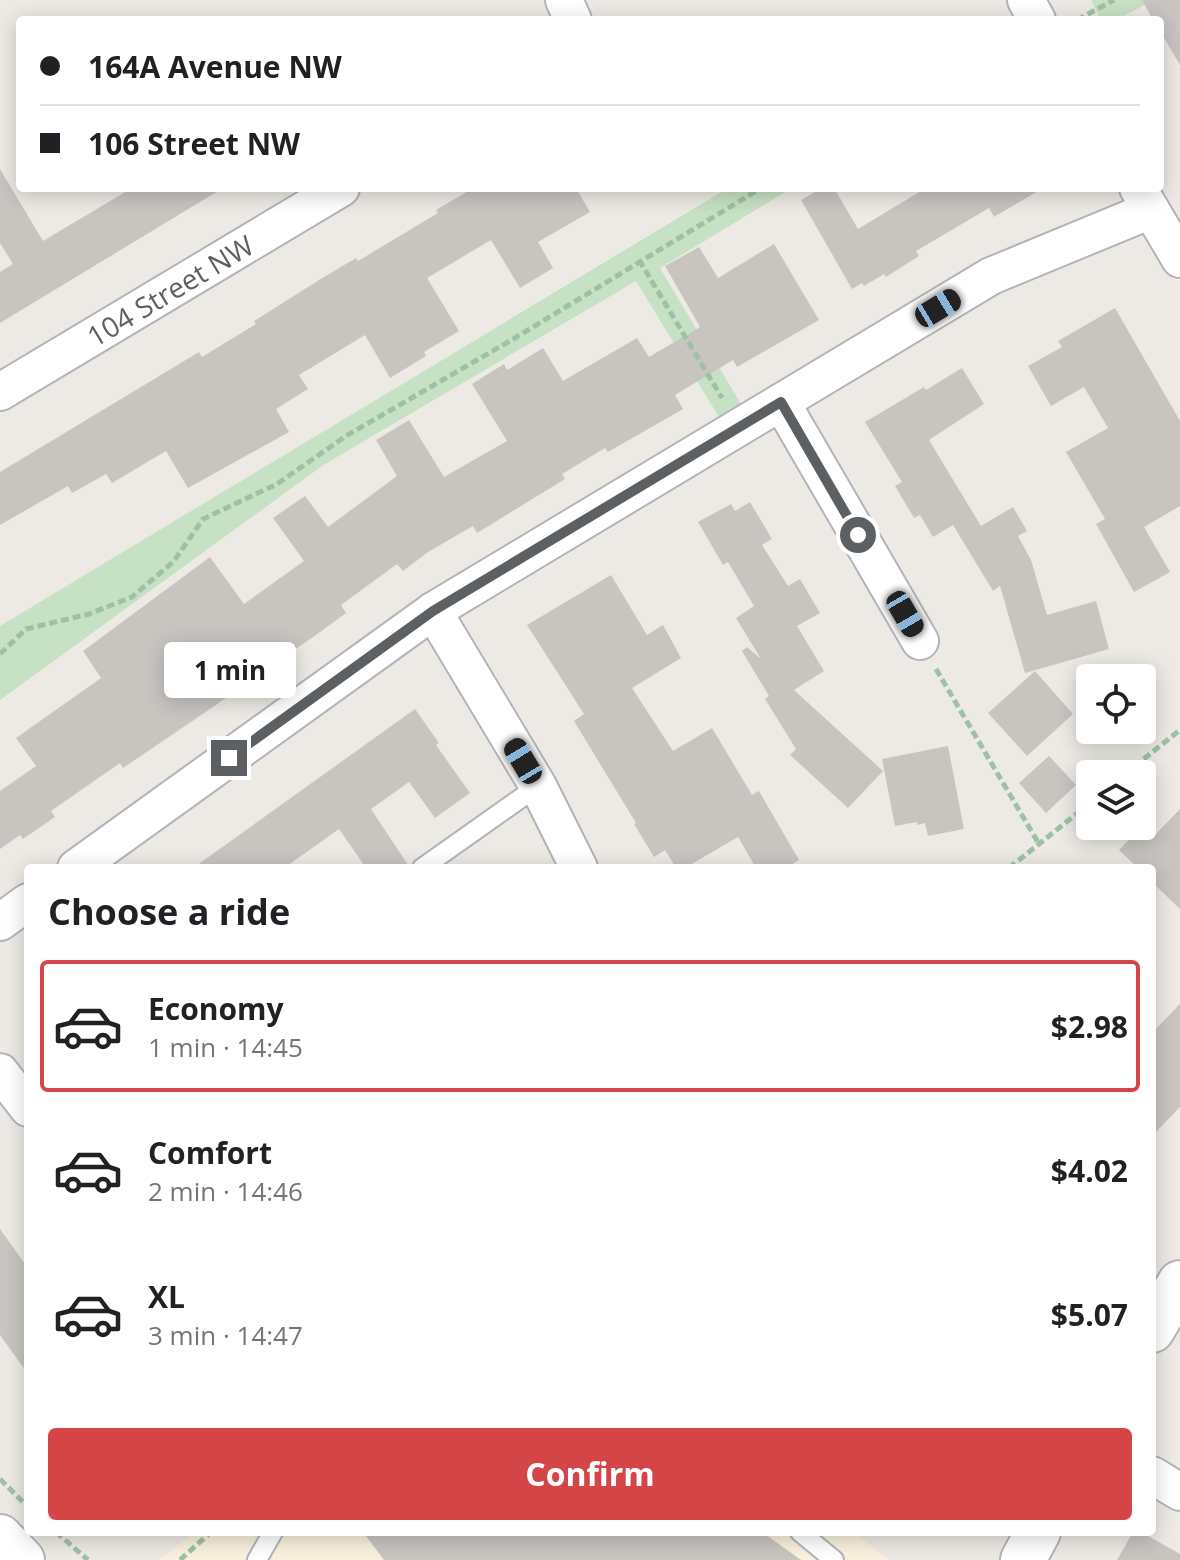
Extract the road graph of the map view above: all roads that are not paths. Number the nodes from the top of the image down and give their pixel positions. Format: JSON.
{"nodes":[{"id":1,"x":334,"y":192,"type":"edge"},
{"id":2,"x":1145,"y":199,"type":"edge"},
{"id":3,"x":1180,"y":259,"type":"edge"},
{"id":4,"x":0,"y":392,"type":"edge"},
{"id":5,"x":781,"y":402,"type":"junction"},
{"id":6,"x":433,"y":611,"type":"junction"},
{"id":7,"x":920,"y":641,"type":"road end"},
{"id":8,"x":538,"y":786,"type":"junction"},
{"id":9,"x":82,"y":864,"type":"edge"},
{"id":10,"x":428,"y":864,"type":"edge"},
{"id":11,"x":577,"y":864,"type":"edge"},
{"id":12,"x":24,"y":905,"type":"edge"},
{"id":13,"x":0,"y":922,"type":"edge"},
{"id":14,"x":0,"y":1072,"type":"edge"},
{"id":15,"x":24,"y":1103,"type":"edge"},
{"id":16,"x":1180,"y":1283,"type":"edge"},
{"id":17,"x":1156,"y":1323,"type":"edge"},
{"id":18,"x":1156,"y":1477,"type":"edge"},
{"id":19,"x":1180,"y":1492,"type":"edge"},
{"id":20,"x":271,"y":1536,"type":"edge"},
{"id":21,"x":805,"y":1536,"type":"edge"},
{"id":22,"x":1036,"y":1536,"type":"edge"},
{"id":23,"x":0,"y":1537,"type":"edge"},
{"id":24,"x":22,"y":1560,"type":"edge"},
{"id":25,"x":257,"y":1560,"type":"edge"},
{"id":26,"x":834,"y":1560,"type":"edge"},
{"id":27,"x":1023,"y":1560,"type":"edge"}],
"edges":[{"from":1,"to":4,"type":"street","name":"104 Street NW"},
{"from":2,"to":3,"type":"street"},
{"from":2,"to":5,"type":"street"},
{"from":5,"to":6,"type":"street"},
{"from":5,"to":7,"type":"street"},
{"from":6,"to":8,"type":"street"},
{"from":6,"to":9,"type":"street"},
{"from":8,"to":10,"type":"lane"},
{"from":8,"to":11,"type":"street"},
{"from":12,"to":13,"type":"street"},
{"from":14,"to":15,"type":"street"},
{"from":16,"to":17,"type":"street"},
{"from":18,"to":19,"type":"street"},
{"from":20,"to":25,"type":"lane"},
{"from":21,"to":26,"type":"lane"},
{"from":22,"to":27,"type":"street"},
{"from":23,"to":24,"type":"street"}]}
